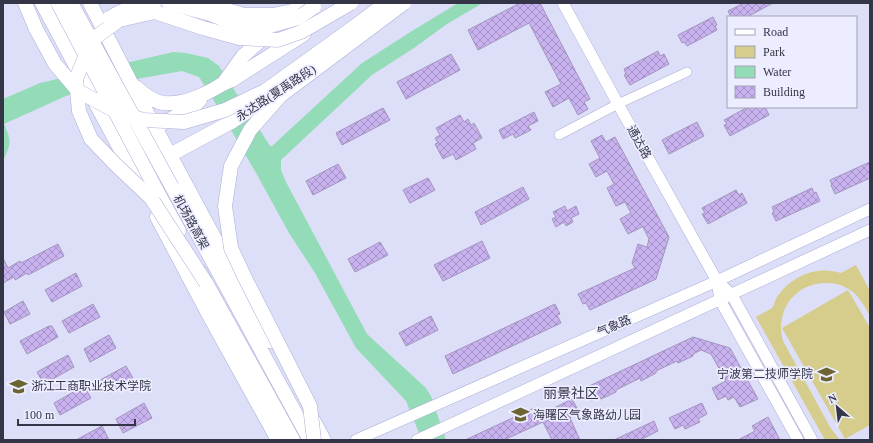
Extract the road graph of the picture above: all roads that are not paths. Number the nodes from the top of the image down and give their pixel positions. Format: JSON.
{"nodes":[{"id":1,"x":25,"y":3,"type":"edge"},
{"id":2,"x":42,"y":3,"type":"edge"},
{"id":3,"x":58,"y":3,"type":"edge"},
{"id":4,"x":72,"y":3,"type":"edge"},
{"id":5,"x":90,"y":3,"type":"edge"},
{"id":6,"x":154,"y":3,"type":"edge"},
{"id":7,"x":169,"y":3,"type":"edge"},
{"id":8,"x":203,"y":3,"type":"edge"},
{"id":9,"x":351,"y":3,"type":"edge"},
{"id":10,"x":386,"y":3,"type":"edge"},
{"id":11,"x":404,"y":3,"type":"edge"},
{"id":12,"x":413,"y":3,"type":"edge"},
{"id":13,"x":563,"y":3,"type":"edge"},
{"id":14,"x":312,"y":4,"type":"edge"},
{"id":15,"x":87,"y":52,"type":"junction"},
{"id":16,"x":687,"y":72,"type":"dead end"},
{"id":17,"x":130,"y":80,"type":"junction"},
{"id":18,"x":228,"y":82,"type":"junction"},
{"id":19,"x":204,"y":95,"type":"junction"},
{"id":20,"x":618,"y":104,"type":"junction"},
{"id":21,"x":155,"y":128,"type":"junction"},
{"id":22,"x":559,"y":135,"type":"dead end"},
{"id":23,"x":170,"y":155,"type":"junction"},
{"id":24,"x":137,"y":179,"type":"junction"},
{"id":25,"x":870,"y":209,"type":"edge"},
{"id":26,"x":870,"y":230,"type":"edge"},
{"id":27,"x":717,"y":281,"type":"junction"},
{"id":28,"x":206,"y":283,"type":"junction"},
{"id":29,"x":732,"y":295,"type":"junction"},
{"id":30,"x":720,"y":300,"type":"junction"},
{"id":31,"x":422,"y":438,"type":"edge"},
{"id":32,"x":278,"y":440,"type":"edge"},
{"id":33,"x":293,"y":440,"type":"edge"},
{"id":34,"x":310,"y":440,"type":"edge"},
{"id":35,"x":314,"y":440,"type":"edge"},
{"id":36,"x":324,"y":440,"type":"edge"},
{"id":37,"x":356,"y":440,"type":"edge"},
{"id":38,"x":798,"y":440,"type":"edge"},
{"id":39,"x":812,"y":440,"type":"edge"}],
"edges":[{"from":1,"to":10,"type":"main road","bridge":true},
{"from":2,"to":24,"type":"main road"},
{"from":3,"to":28,"type":"main road","name":"机场路高架","bridge":true},
{"from":4,"to":34,"type":"main road","name":"机场路高架","bridge":true},
{"from":5,"to":17,"type":"main road"},
{"from":6,"to":15,"type":"main road","bridge":true},
{"from":7,"to":14,"type":"main road","bridge":true},
{"from":8,"to":14,"type":"main road","bridge":true},
{"from":9,"to":15,"type":"main road","bridge":true},
{"from":9,"to":18,"type":"main road"},
{"from":11,"to":35,"type":"main road","bridge":true},
{"from":12,"to":23,"type":"main road","name":"永达路(夏禹路段)"},
{"from":13,"to":20,"type":"street","name":"通达路"},
{"from":14,"to":18,"type":"main road"},
{"from":15,"to":28,"type":"main road","bridge":true},
{"from":16,"to":20,"type":"street"},
{"from":17,"to":19,"type":"main road"},
{"from":17,"to":21,"type":"main road"},
{"from":18,"to":19,"type":"main road"},
{"from":19,"to":21,"type":"main road"},
{"from":20,"to":22,"type":"street"},
{"from":20,"to":27,"type":"street","name":"通达路"},
{"from":21,"to":23,"type":"main road"},
{"from":23,"to":24,"type":"main road","name":"永达路(夏禹路段)"},
{"from":23,"to":36,"type":"main road"},
{"from":24,"to":32,"type":"main road"},
{"from":25,"to":27,"type":"street","name":"气象路"},
{"from":26,"to":29,"type":"street","name":"气象路"},
{"from":27,"to":29,"type":"street","name":"通达路"},
{"from":27,"to":30,"type":"street","name":"通达路"},
{"from":27,"to":37,"type":"street","name":"气象路"},
{"from":28,"to":33,"type":"main road","name":"机场路高架"},
{"from":29,"to":30,"type":"street","name":"气象路"},
{"from":29,"to":39,"type":"street","name":"通达路"},
{"from":30,"to":31,"type":"street","name":"气象路"},
{"from":30,"to":38,"type":"street","name":"通达路"}]}
